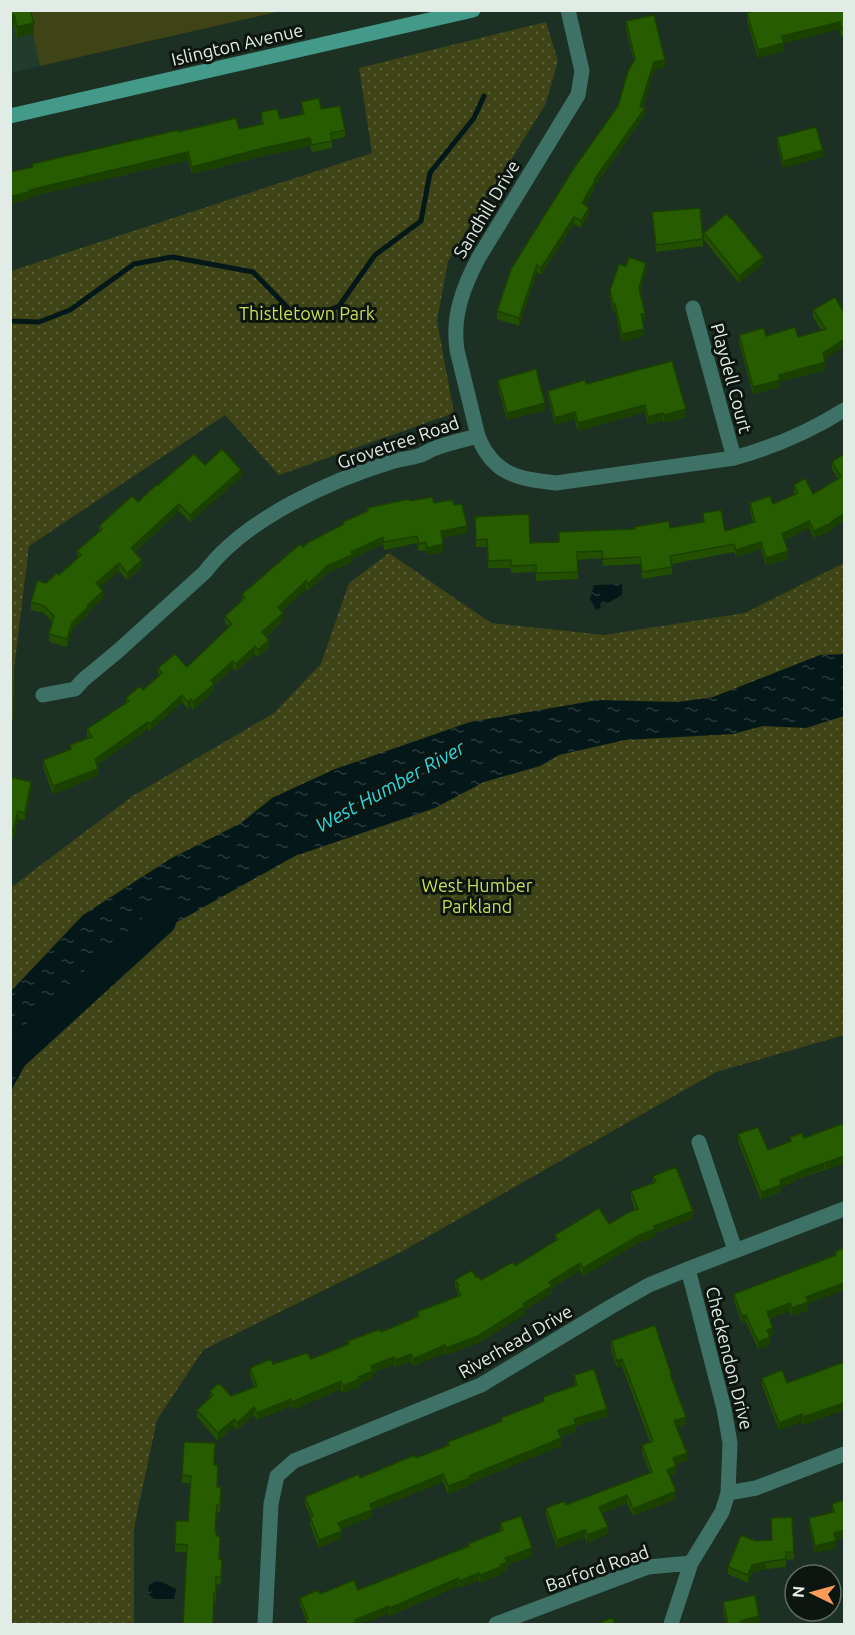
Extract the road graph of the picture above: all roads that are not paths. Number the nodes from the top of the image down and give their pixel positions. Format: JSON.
{"nodes":[{"id":1,"x":473,"y":10,"type":"edge"},
{"id":2,"x":568,"y":10,"type":"edge"},
{"id":3,"x":10,"y":116,"type":"edge"},
{"id":4,"x":693,"y":309,"type":"dead end"},
{"id":5,"x":844,"y":410,"type":"edge"},
{"id":6,"x":478,"y":436,"type":"junction"},
{"id":7,"x":734,"y":458,"type":"junction"},
{"id":8,"x":42,"y":695,"type":"dead end"},
{"id":9,"x":699,"y":1142,"type":"dead end"},
{"id":10,"x":844,"y":1209,"type":"edge"},
{"id":11,"x":735,"y":1250,"type":"junction"},
{"id":12,"x":688,"y":1269,"type":"junction"},
{"id":13,"x":844,"y":1454,"type":"edge"},
{"id":14,"x":728,"y":1493,"type":"junction"},
{"id":15,"x":691,"y":1563,"type":"junction"},
{"id":16,"x":265,"y":1624,"type":"edge"},
{"id":17,"x":496,"y":1624,"type":"edge"},
{"id":18,"x":671,"y":1624,"type":"edge"}],
"edges":[{"from":1,"to":3,"type":"main road","name":"Islington Avenue"},
{"from":2,"to":6,"type":"street","name":"Sandhill Drive"},
{"from":4,"to":7,"type":"street","name":"Playdell Court"},
{"from":5,"to":7,"type":"street","name":"Grovetree Road"},
{"from":6,"to":7,"type":"street","name":"Grovetree Road"},
{"from":6,"to":8,"type":"street","name":"Grovetree Road"},
{"from":9,"to":11,"type":"street"},
{"from":10,"to":11,"type":"street","name":"Riverhead Drive"},
{"from":11,"to":12,"type":"street","name":"Riverhead Drive"},
{"from":12,"to":14,"type":"street","name":"Checkendon Drive"},
{"from":12,"to":16,"type":"street","name":"Riverhead Drive"},
{"from":13,"to":14,"type":"street"},
{"from":14,"to":15,"type":"street"},
{"from":15,"to":17,"type":"street","name":"Barford Road"},
{"from":15,"to":18,"type":"street"}]}
